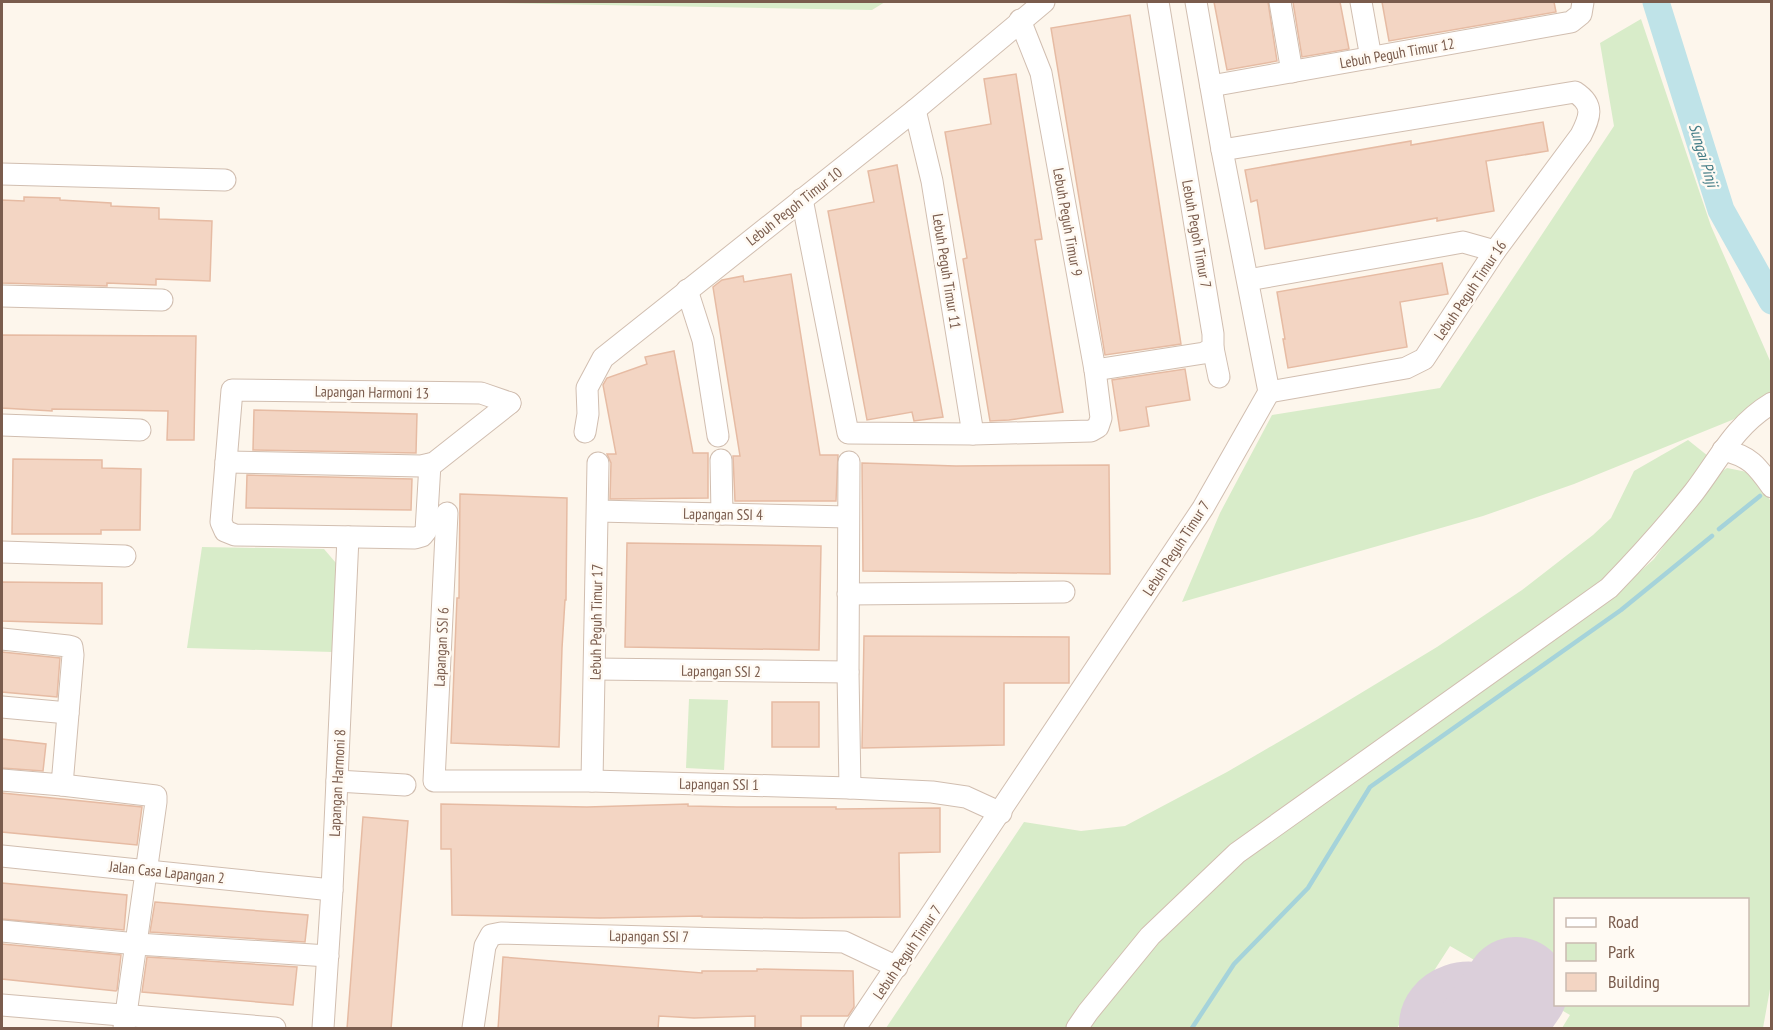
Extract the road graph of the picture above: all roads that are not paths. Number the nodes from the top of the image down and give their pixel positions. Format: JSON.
{"nodes":[{"id":1,"x":1044,"y":2,"type":"edge"},
{"id":2,"x":1158,"y":2,"type":"edge"},
{"id":3,"x":1196,"y":2,"type":"edge"},
{"id":4,"x":1280,"y":2,"type":"edge"},
{"id":5,"x":1361,"y":2,"type":"edge"},
{"id":6,"x":1582,"y":8,"type":"edge"},
{"id":7,"x":1020,"y":20,"type":"junction"},
{"id":8,"x":1371,"y":58,"type":"junction"},
{"id":9,"x":1292,"y":72,"type":"junction"},
{"id":10,"x":1211,"y":86,"type":"junction"},
{"id":11,"x":915,"y":110,"type":"junction"},
{"id":12,"x":1222,"y":150,"type":"junction"},
{"id":13,"x":2,"y":174,"type":"edge"},
{"id":14,"x":225,"y":180,"type":"dead end"},
{"id":15,"x":802,"y":199,"type":"junction"},
{"id":16,"x":1495,"y":251,"type":"junction"},
{"id":17,"x":1248,"y":279,"type":"junction"},
{"id":18,"x":687,"y":290,"type":"junction"},
{"id":19,"x":2,"y":296,"type":"edge"},
{"id":20,"x":162,"y":300,"type":"dead end"},
{"id":21,"x":1213,"y":348,"type":"junction"},
{"id":22,"x":1095,"y":370,"type":"junction"},
{"id":23,"x":1219,"y":378,"type":"dead end"},
{"id":24,"x":1269,"y":392,"type":"junction"},
{"id":25,"x":1770,"y":404,"type":"edge"},
{"id":26,"x":2,"y":426,"type":"edge"},
{"id":27,"x":140,"y":430,"type":"dead end"},
{"id":28,"x":585,"y":432,"type":"dead end"},
{"id":29,"x":973,"y":434,"type":"junction"},
{"id":30,"x":718,"y":436,"type":"dead end"},
{"id":31,"x":1723,"y":450,"type":"junction"},
{"id":32,"x":721,"y":460,"type":"dead end"},
{"id":33,"x":226,"y":462,"type":"junction"},
{"id":34,"x":849,"y":462,"type":"dead end"},
{"id":35,"x":598,"y":463,"type":"dead end"},
{"id":36,"x":430,"y":464,"type":"junction"},
{"id":37,"x":1772,"y":487,"type":"edge"},
{"id":38,"x":598,"y":512,"type":"junction"},
{"id":39,"x":447,"y":513,"type":"dead end"},
{"id":40,"x":722,"y":514,"type":"junction"},
{"id":41,"x":848,"y":517,"type":"junction"},
{"id":42,"x":348,"y":537,"type":"junction"},
{"id":43,"x":2,"y":552,"type":"edge"},
{"id":44,"x":125,"y":556,"type":"dead end"},
{"id":45,"x":1064,"y":592,"type":"dead end"},
{"id":46,"x":848,"y":594,"type":"junction"},
{"id":47,"x":2,"y":639,"type":"edge"},
{"id":48,"x":595,"y":669,"type":"junction"},
{"id":49,"x":848,"y":672,"type":"junction"},
{"id":50,"x":2,"y":707,"type":"edge"},
{"id":51,"x":68,"y":713,"type":"junction"},
{"id":52,"x":2,"y":780,"type":"edge"},
{"id":53,"x":337,"y":781,"type":"junction"},
{"id":54,"x":434,"y":781,"type":"joint"},
{"id":55,"x":592,"y":781,"type":"junction"},
{"id":56,"x":62,"y":785,"type":"junction"},
{"id":57,"x":405,"y":786,"type":"dead end"},
{"id":58,"x":850,"y":788,"type":"junction"},
{"id":59,"x":1001,"y":813,"type":"junction"},
{"id":60,"x":2,"y":856,"type":"edge"},
{"id":61,"x":147,"y":870,"type":"junction"},
{"id":62,"x":332,"y":890,"type":"junction"},
{"id":63,"x":2,"y":931,"type":"edge"},
{"id":64,"x":137,"y":944,"type":"junction"},
{"id":65,"x":328,"y":956,"type":"junction"},
{"id":66,"x":897,"y":968,"type":"junction"},
{"id":67,"x":2,"y":1005,"type":"edge"},
{"id":68,"x":125,"y":1022,"type":"edge"},
{"id":69,"x":262,"y":1028,"type":"edge"},
{"id":70,"x":323,"y":1029,"type":"edge"},
{"id":71,"x":473,"y":1029,"type":"edge"},
{"id":72,"x":855,"y":1029,"type":"edge"},
{"id":73,"x":1077,"y":1029,"type":"edge"}],
"edges":[{"from":1,"to":7,"type":"street","name":"Lebuh Pegoh Timur 10"},
{"from":2,"to":21,"type":"street","name":"Lebuh Pegoh Timur 7"},
{"from":3,"to":10,"type":"street"},
{"from":4,"to":9,"type":"street"},
{"from":5,"to":8,"type":"street"},
{"from":6,"to":8,"type":"street","name":"Lebuh Peguh Timur 12"},
{"from":7,"to":11,"type":"street","name":"Lebuh Pegoh Timur 10"},
{"from":7,"to":22,"type":"street","name":"Lebuh Peguh Timur 9"},
{"from":8,"to":9,"type":"street","name":"Lebuh Peguh Timur 12"},
{"from":9,"to":10,"type":"street","name":"Lebuh Peguh Timur 12"},
{"from":10,"to":12,"type":"street"},
{"from":11,"to":15,"type":"street","name":"Lebuh Pegoh Timur 10"},
{"from":11,"to":29,"type":"street","name":"Lebuh Peguh Timur 11"},
{"from":12,"to":16,"type":"street","name":"Lebuh Peguh Timur 16"},
{"from":12,"to":17,"type":"street"},
{"from":13,"to":14,"type":"street"},
{"from":15,"to":18,"type":"street","name":"Lebuh Pegoh Timur 10"},
{"from":15,"to":29,"type":"street"},
{"from":16,"to":17,"type":"street"},
{"from":16,"to":24,"type":"street","name":"Lebuh Peguh Timur 16"},
{"from":17,"to":24,"type":"street"},
{"from":18,"to":28,"type":"street","name":"Lebuh Pegoh Timur 10"},
{"from":18,"to":30,"type":"street"},
{"from":19,"to":20,"type":"street"},
{"from":21,"to":22,"type":"street"},
{"from":21,"to":23,"type":"street","name":"Lebuh Pegoh Timur 7"},
{"from":22,"to":29,"type":"street","name":"Lebuh Peguh Timur 9"},
{"from":24,"to":59,"type":"street","name":"Lebuh Peguh Timur 7"},
{"from":25,"to":31,"type":"street"},
{"from":26,"to":27,"type":"street"},
{"from":31,"to":37,"type":"street"},
{"from":31,"to":73,"type":"street"},
{"from":32,"to":40,"type":"street"},
{"from":33,"to":36,"type":"street"},
{"from":33,"to":36,"type":"street","name":"Lapangan Harmoni 13"},
{"from":33,"to":42,"type":"street"},
{"from":34,"to":41,"type":"street"},
{"from":35,"to":38,"type":"street","name":"Lebuh Peguh Timur 17"},
{"from":36,"to":42,"type":"street"},
{"from":38,"to":40,"type":"street","name":"Lapangan SSI 4"},
{"from":38,"to":48,"type":"street","name":"Lebuh Peguh Timur 17"},
{"from":39,"to":54,"type":"street","name":"Lapangan SSI 6"},
{"from":40,"to":41,"type":"street","name":"Lapangan SSI 4"},
{"from":41,"to":46,"type":"street"},
{"from":42,"to":53,"type":"street","name":"Lapangan Harmoni 8"},
{"from":43,"to":44,"type":"street"},
{"from":45,"to":46,"type":"street"},
{"from":46,"to":49,"type":"street"},
{"from":47,"to":51,"type":"street"},
{"from":48,"to":49,"type":"street","name":"Lapangan SSI 2"},
{"from":48,"to":55,"type":"street","name":"Lebuh Peguh Timur 17"},
{"from":49,"to":58,"type":"street"},
{"from":50,"to":51,"type":"street"},
{"from":51,"to":56,"type":"street"},
{"from":52,"to":56,"type":"street"},
{"from":53,"to":57,"type":"street"},
{"from":53,"to":62,"type":"street","name":"Lapangan Harmoni 8"},
{"from":54,"to":55,"type":"street","name":"Lapangan SSI 1"},
{"from":55,"to":58,"type":"street","name":"Lapangan SSI 1"},
{"from":56,"to":61,"type":"street"},
{"from":58,"to":59,"type":"street","name":"Lapangan SSI 1"},
{"from":59,"to":66,"type":"street","name":"Lebuh Peguh Timur 7"},
{"from":60,"to":61,"type":"street","name":"Jalan Casa Lapangan 2"},
{"from":61,"to":62,"type":"street","name":"Jalan Casa Lapangan 2"},
{"from":61,"to":64,"type":"street"},
{"from":62,"to":65,"type":"street","name":"Lapangan Harmoni 8"},
{"from":63,"to":64,"type":"street"},
{"from":64,"to":65,"type":"street"},
{"from":64,"to":68,"type":"street"},
{"from":65,"to":70,"type":"street","name":"Lapangan Harmoni 8"},
{"from":66,"to":71,"type":"street","name":"Lapangan SSI 7"},
{"from":66,"to":72,"type":"street","name":"Lebuh Peguh Timur 7"},
{"from":67,"to":68,"type":"street"},
{"from":68,"to":69,"type":"street"}]}
